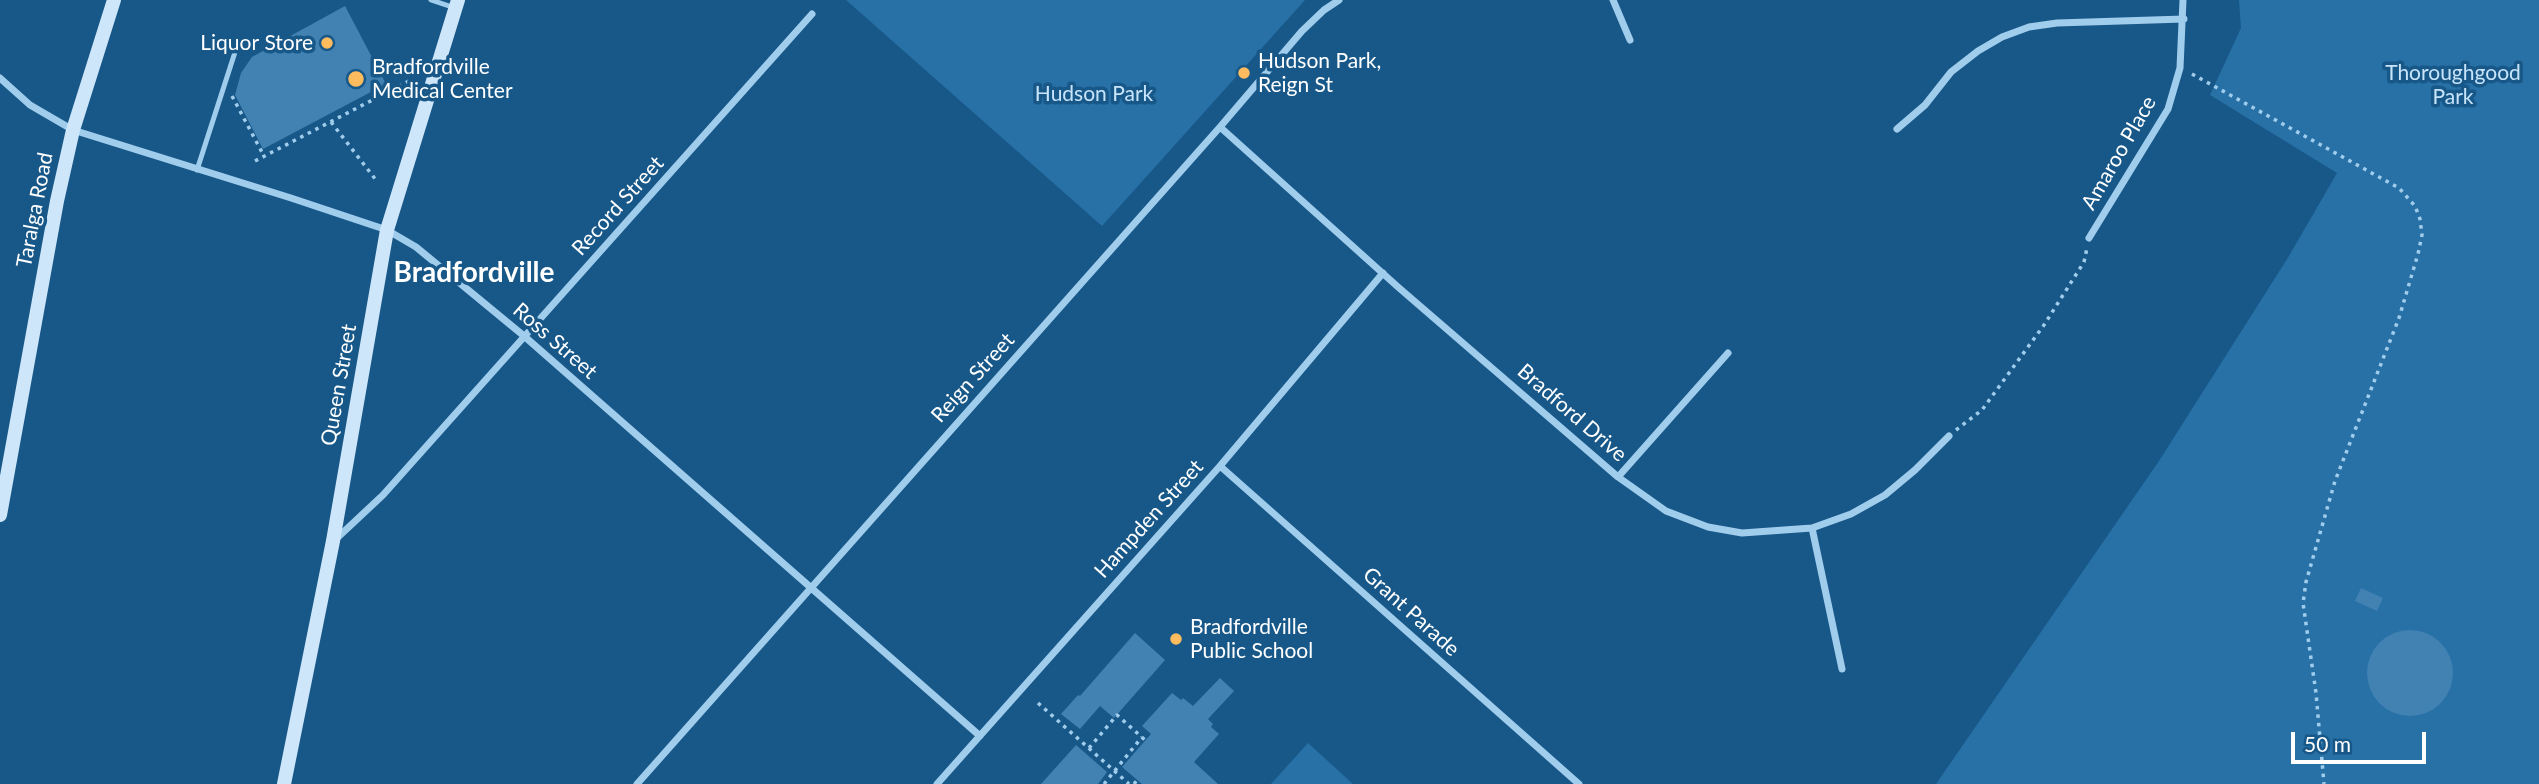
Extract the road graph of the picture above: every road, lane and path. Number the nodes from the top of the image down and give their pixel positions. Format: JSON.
{"nodes":[{"id":1,"x":114,"y":0,"type":"edge"},
{"id":2,"x":431,"y":0,"type":"edge"},
{"id":3,"x":1339,"y":0,"type":"edge"},
{"id":4,"x":1613,"y":0,"type":"edge"},
{"id":5,"x":2183,"y":0,"type":"edge"},
{"id":6,"x":456,"y":4,"type":"edge"},
{"id":7,"x":812,"y":14,"type":"dead end"},
{"id":8,"x":2183,"y":19,"type":"junction"},
{"id":9,"x":1630,"y":40,"type":"dead end"},
{"id":10,"x":237,"y":46,"type":"dead end"},
{"id":11,"x":2180,"y":68,"type":"junction"},
{"id":12,"x":0,"y":78,"type":"edge"},
{"id":13,"x":409,"y":81,"type":"dead end"},
{"id":14,"x":231,"y":94,"type":"dead end"},
{"id":15,"x":331,"y":122,"type":"junction"},
{"id":16,"x":1220,"y":127,"type":"junction"},
{"id":17,"x":1897,"y":129,"type":"dead end"},
{"id":18,"x":73,"y":130,"type":"junction"},
{"id":19,"x":264,"y":156,"type":"junction"},
{"id":20,"x":255,"y":161,"type":"dead end"},
{"id":21,"x":197,"y":170,"type":"junction"},
{"id":22,"x":376,"y":180,"type":"dead end"},
{"id":23,"x":387,"y":230,"type":"junction"},
{"id":24,"x":2089,"y":238,"type":"joint"},
{"id":25,"x":1383,"y":273,"type":"junction"},
{"id":26,"x":524,"y":336,"type":"junction"},
{"id":27,"x":1728,"y":353,"type":"dead end"},
{"id":28,"x":1949,"y":436,"type":"joint"},
{"id":29,"x":1220,"y":466,"type":"junction"},
{"id":30,"x":1618,"y":477,"type":"junction"},
{"id":31,"x":0,"y":515,"type":"edge"},
{"id":32,"x":1812,"y":528,"type":"junction"},
{"id":33,"x":333,"y":541,"type":"junction"},
{"id":34,"x":810,"y":588,"type":"junction"},
{"id":35,"x":1842,"y":669,"type":"dead end"},
{"id":36,"x":1038,"y":704,"type":"dead end"},
{"id":37,"x":980,"y":736,"type":"junction"},
{"id":38,"x":1089,"y":749,"type":"junction"},
{"id":39,"x":1114,"y":771,"type":"junction"},
{"id":40,"x":284,"y":784,"type":"edge"},
{"id":41,"x":637,"y":784,"type":"edge"},
{"id":42,"x":937,"y":784,"type":"edge"},
{"id":43,"x":1104,"y":784,"type":"edge"},
{"id":44,"x":1129,"y":784,"type":"edge"},
{"id":45,"x":1579,"y":784,"type":"edge"},
{"id":46,"x":2324,"y":784,"type":"edge"}],
"edges":[{"from":1,"to":18,"type":"street","name":"Taralga Road"},
{"from":2,"to":6,"type":"lane"},
{"from":3,"to":16,"type":"street","name":"Reign Street"},
{"from":4,"to":9,"type":"street"},
{"from":5,"to":8,"type":"street","name":"Amaroo Place"},
{"from":6,"to":23,"type":"street","name":"Queen Street"},
{"from":7,"to":26,"type":"street","name":"Record Street"},
{"from":8,"to":11,"type":"street","name":"Amaroo Place"},
{"from":8,"to":17,"type":"street"},
{"from":10,"to":21,"type":"lane"},
{"from":11,"to":24,"type":"street","name":"Amaroo Place"},
{"from":11,"to":46,"type":"path"},
{"from":12,"to":18,"type":"street","name":"Ross Street"},
{"from":13,"to":15,"type":"path"},
{"from":14,"to":19,"type":"path"},
{"from":15,"to":19,"type":"path"},
{"from":15,"to":22,"type":"path"},
{"from":16,"to":25,"type":"street","name":"Bradford Drive"},
{"from":16,"to":34,"type":"street","name":"Reign Street"},
{"from":18,"to":21,"type":"street","name":"Ross Street"},
{"from":18,"to":31,"type":"street","name":"Taralga Road"},
{"from":19,"to":20,"type":"path"},
{"from":21,"to":23,"type":"street","name":"Ross Street"},
{"from":23,"to":26,"type":"street","name":"Ross Street"},
{"from":23,"to":33,"type":"street","name":"Queen Street"},
{"from":24,"to":28,"type":"path"},
{"from":25,"to":29,"type":"street","name":"Hampden Street"},
{"from":25,"to":30,"type":"street","name":"Bradford Drive"},
{"from":26,"to":33,"type":"street","name":"Record Street"},
{"from":26,"to":34,"type":"street","name":"Ross Street"},
{"from":27,"to":30,"type":"street"},
{"from":28,"to":32,"type":"street","name":"Bradford Drive"},
{"from":29,"to":37,"type":"street","name":"Hampden Street"},
{"from":29,"to":45,"type":"street","name":"Grant Parade"},
{"from":30,"to":32,"type":"street","name":"Bradford Drive"},
{"from":32,"to":35,"type":"street"},
{"from":33,"to":40,"type":"street","name":"Queen Street"},
{"from":34,"to":37,"type":"street","name":"Ross Street"},
{"from":34,"to":41,"type":"street","name":"Reign Street"},
{"from":36,"to":38,"type":"path"},
{"from":37,"to":42,"type":"street","name":"Hampden Street"},
{"from":38,"to":39,"type":"path"},
{"from":38,"to":39,"type":"path"},
{"from":39,"to":43,"type":"path"},
{"from":39,"to":44,"type":"path"}]}
